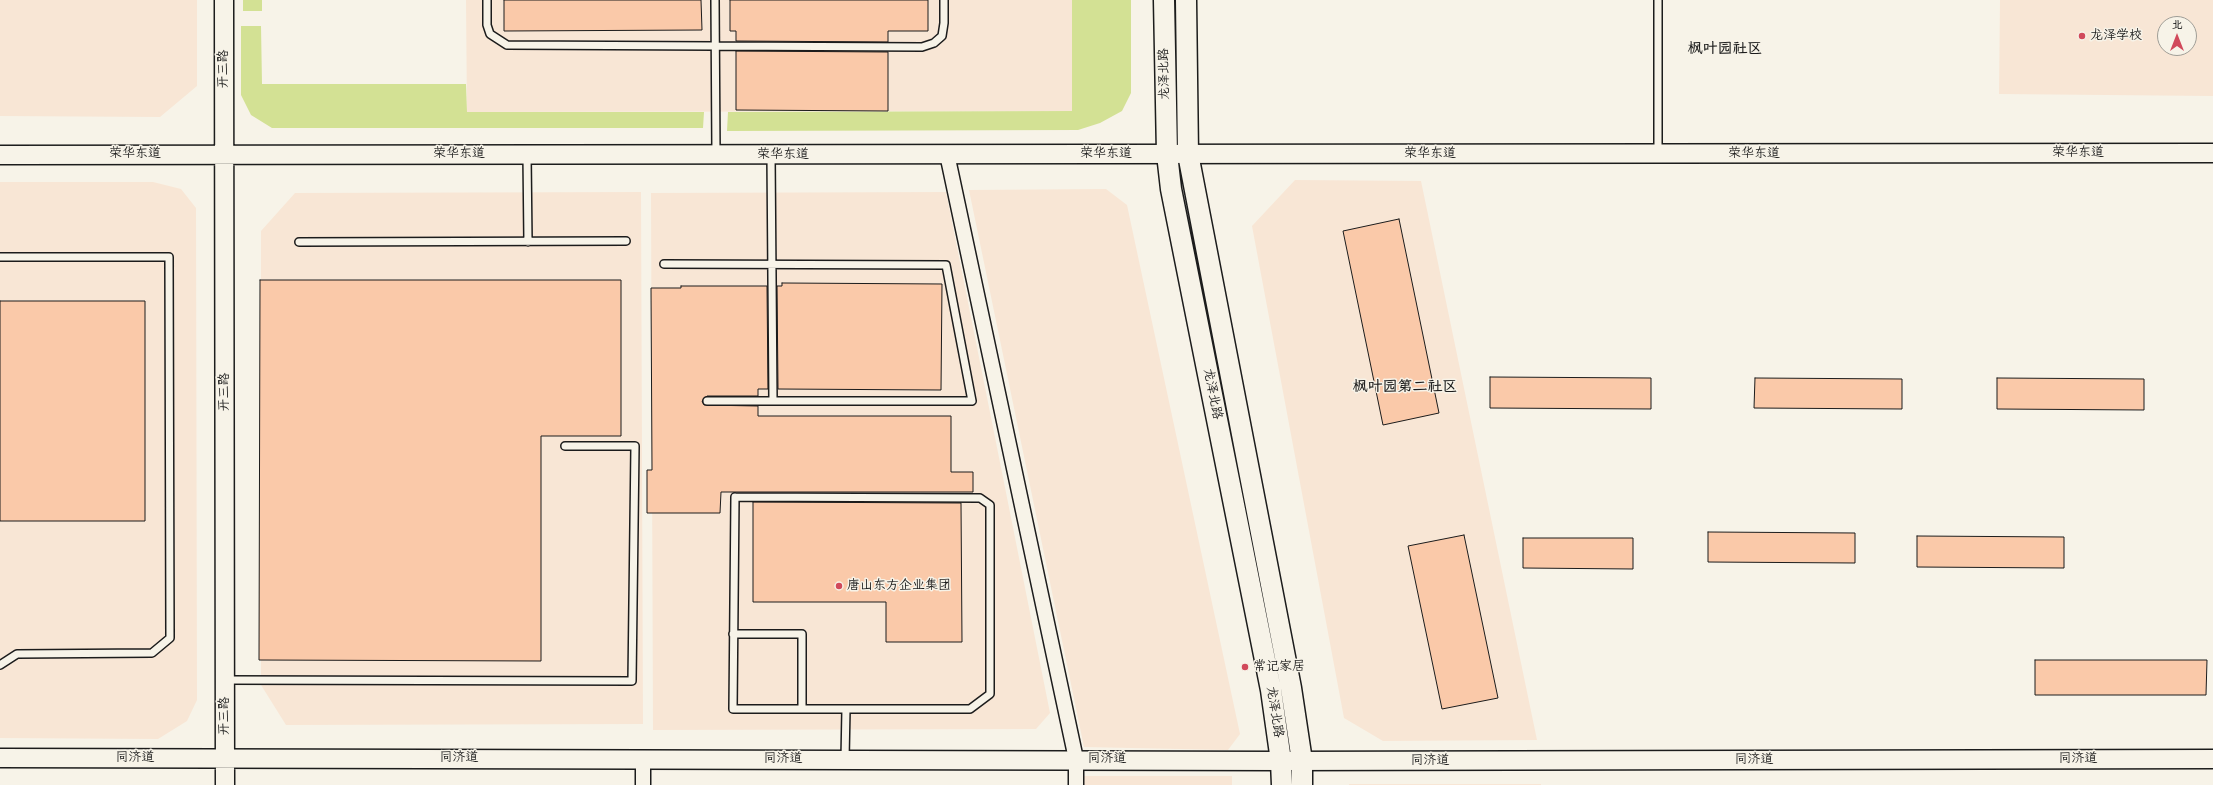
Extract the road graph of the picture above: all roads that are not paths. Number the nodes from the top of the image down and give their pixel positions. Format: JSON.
{"nodes":[{"id":1,"x":224,"y":0,"type":"edge"},
{"id":2,"x":487,"y":0,"type":"edge"},
{"id":3,"x":715,"y":0,"type":"edge"},
{"id":4,"x":944,"y":0,"type":"edge"},
{"id":5,"x":1164,"y":0,"type":"edge"},
{"id":6,"x":1186,"y":0,"type":"edge"},
{"id":7,"x":1658,"y":0,"type":"edge"},
{"id":8,"x":715,"y":46,"type":"junction"},
{"id":9,"x":2213,"y":153,"type":"edge"},
{"id":10,"x":224,"y":154,"type":"junction"},
{"id":11,"x":527,"y":154,"type":"junction"},
{"id":12,"x":947,"y":154,"type":"junction"},
{"id":13,"x":1167,"y":154,"type":"junction"},
{"id":14,"x":1188,"y":154,"type":"junction"},
{"id":15,"x":1658,"y":154,"type":"junction"},
{"id":16,"x":0,"y":155,"type":"edge"},
{"id":17,"x":716,"y":155,"type":"junction"},
{"id":18,"x":771,"y":155,"type":"junction"},
{"id":19,"x":626,"y":241,"type":"dead end"},
{"id":20,"x":299,"y":242,"type":"dead end"},
{"id":21,"x":528,"y":242,"type":"junction"},
{"id":22,"x":0,"y":257,"type":"edge"},
{"id":23,"x":664,"y":264,"type":"dead end"},
{"id":24,"x":772,"y":264,"type":"junction"},
{"id":25,"x":707,"y":401,"type":"dead end"},
{"id":26,"x":773,"y":401,"type":"junction"},
{"id":27,"x":565,"y":446,"type":"dead end"},
{"id":28,"x":733,"y":634,"type":"junction"},
{"id":29,"x":0,"y":665,"type":"edge"},
{"id":30,"x":225,"y":680,"type":"junction"},
{"id":31,"x":802,"y":709,"type":"junction"},
{"id":32,"x":846,"y":709,"type":"junction"},
{"id":33,"x":0,"y":758,"type":"edge"},
{"id":34,"x":225,"y":758,"type":"junction"},
{"id":35,"x":644,"y":759,"type":"junction"},
{"id":36,"x":845,"y":759,"type":"junction"},
{"id":37,"x":1076,"y":759,"type":"junction"},
{"id":38,"x":2213,"y":759,"type":"edge"},
{"id":39,"x":1281,"y":761,"type":"junction"},
{"id":40,"x":1302,"y":761,"type":"junction"},
{"id":41,"x":225,"y":785,"type":"edge"},
{"id":42,"x":643,"y":785,"type":"edge"},
{"id":43,"x":1076,"y":785,"type":"edge"},
{"id":44,"x":1282,"y":785,"type":"edge"},
{"id":45,"x":1302,"y":785,"type":"edge"}],
"edges":[{"from":1,"to":10,"type":"street","name":"开三路"},
{"from":2,"to":8,"type":"lane"},
{"from":3,"to":8,"type":"lane"},
{"from":4,"to":8,"type":"lane"},
{"from":5,"to":13,"type":"main road","name":"龙泽北路"},
{"from":6,"to":14,"type":"main road","name":"龙泽北路"},
{"from":7,"to":15,"type":"lane"},
{"from":8,"to":17,"type":"lane"},
{"from":9,"to":15,"type":"street","name":"荣华东道"},
{"from":10,"to":11,"type":"street","name":"荣华东道"},
{"from":10,"to":16,"type":"street","name":"荣华东道"},
{"from":10,"to":30,"type":"street","name":"开三路"},
{"from":11,"to":17,"type":"street","name":"荣华东道"},
{"from":11,"to":21,"type":"lane"},
{"from":12,"to":13,"type":"street","name":"荣华东道"},
{"from":12,"to":18,"type":"street","name":"荣华东道"},
{"from":12,"to":37,"type":"street"},
{"from":13,"to":14,"type":"street","name":"荣华东道"},
{"from":13,"to":39,"type":"main road","name":"龙泽北路"},
{"from":14,"to":15,"type":"street","name":"荣华东道"},
{"from":14,"to":40,"type":"main road","name":"龙泽北路"},
{"from":17,"to":18,"type":"street","name":"荣华东道"},
{"from":18,"to":24,"type":"lane"},
{"from":19,"to":21,"type":"lane"},
{"from":20,"to":21,"type":"lane"},
{"from":22,"to":29,"type":"lane"},
{"from":23,"to":24,"type":"lane"},
{"from":24,"to":26,"type":"lane"},
{"from":24,"to":26,"type":"lane"},
{"from":25,"to":26,"type":"lane"},
{"from":27,"to":30,"type":"lane"},
{"from":28,"to":31,"type":"lane"},
{"from":28,"to":31,"type":"lane"},
{"from":28,"to":32,"type":"lane"},
{"from":30,"to":34,"type":"street","name":"开三路"},
{"from":31,"to":32,"type":"lane"},
{"from":32,"to":36,"type":"lane"},
{"from":33,"to":34,"type":"street","name":"同济道"},
{"from":34,"to":35,"type":"street","name":"同济道"},
{"from":34,"to":41,"type":"street","name":"开三路"},
{"from":35,"to":36,"type":"street","name":"同济道"},
{"from":35,"to":42,"type":"street"},
{"from":36,"to":37,"type":"street","name":"同济道"},
{"from":37,"to":39,"type":"street","name":"同济道"},
{"from":37,"to":43,"type":"street"},
{"from":38,"to":40,"type":"street","name":"同济道"},
{"from":39,"to":40,"type":"street","name":"同济道"},
{"from":39,"to":44,"type":"main road","name":"龙泽北路"},
{"from":40,"to":45,"type":"main road","name":"龙泽北路"}]}
